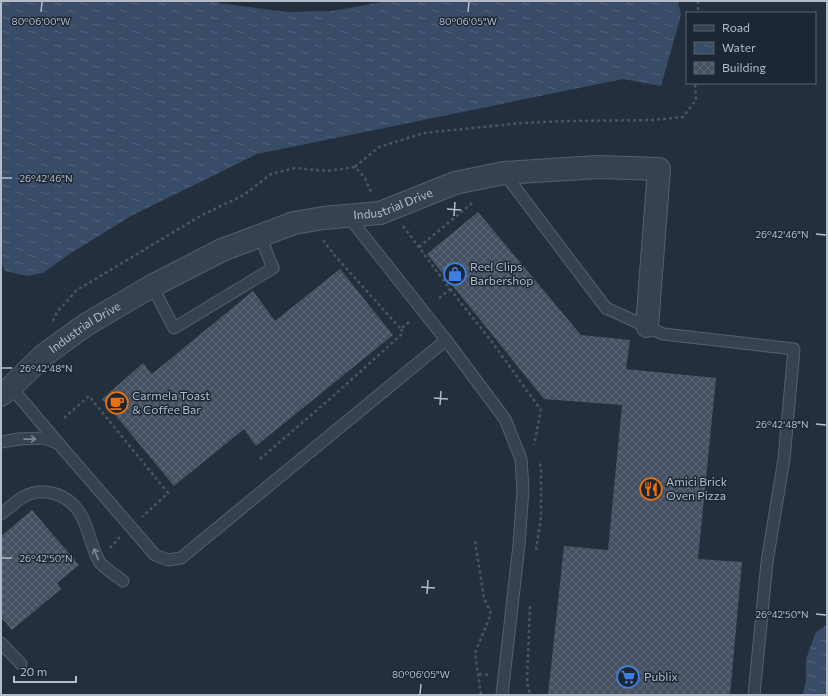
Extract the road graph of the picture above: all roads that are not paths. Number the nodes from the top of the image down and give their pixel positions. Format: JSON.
{"nodes":[{"id":1,"x":496,"y":175,"type":"junction"},
{"id":2,"x":348,"y":216,"type":"junction"},
{"id":3,"x":260,"y":236,"type":"junction"},
{"id":4,"x":152,"y":286,"type":"junction"},
{"id":5,"x":647,"y":326,"type":"junction"},
{"id":6,"x":446,"y":340,"type":"junction"},
{"id":7,"x":4,"y":385,"type":"edge"},
{"id":8,"x":1,"y":408,"type":"edge"},
{"id":9,"x":1,"y":442,"type":"edge"},
{"id":10,"x":58,"y":444,"type":"junction"},
{"id":11,"x":1,"y":514,"type":"edge"},
{"id":12,"x":123,"y":581,"type":"dead end"},
{"id":13,"x":1,"y":643,"type":"edge"},
{"id":14,"x":21,"y":664,"type":"dead end"},
{"id":15,"x":502,"y":695,"type":"edge"},
{"id":16,"x":754,"y":695,"type":"edge"}],
"edges":[{"from":1,"to":2,"type":"street","name":"Industrial Drive"},
{"from":1,"to":5,"type":"lane"},
{"from":1,"to":5,"type":"street","name":"Industrial Drive"},
{"from":2,"to":3,"type":"street","name":"Industrial Drive"},
{"from":2,"to":6,"type":"lane"},
{"from":3,"to":4,"type":"street","name":"Industrial Drive"},
{"from":3,"to":4,"type":"lane"},
{"from":4,"to":7,"type":"street","name":"Industrial Drive"},
{"from":5,"to":16,"type":"lane"},
{"from":6,"to":10,"type":"lane"},
{"from":6,"to":15,"type":"lane"},
{"from":7,"to":8,"type":"street","name":"Industrial Drive"},
{"from":7,"to":10,"type":"lane"},
{"from":9,"to":10,"type":"lane","one_way":true},
{"from":12,"to":11,"type":"lane","one_way":true},
{"from":13,"to":14,"type":"lane"}]}
